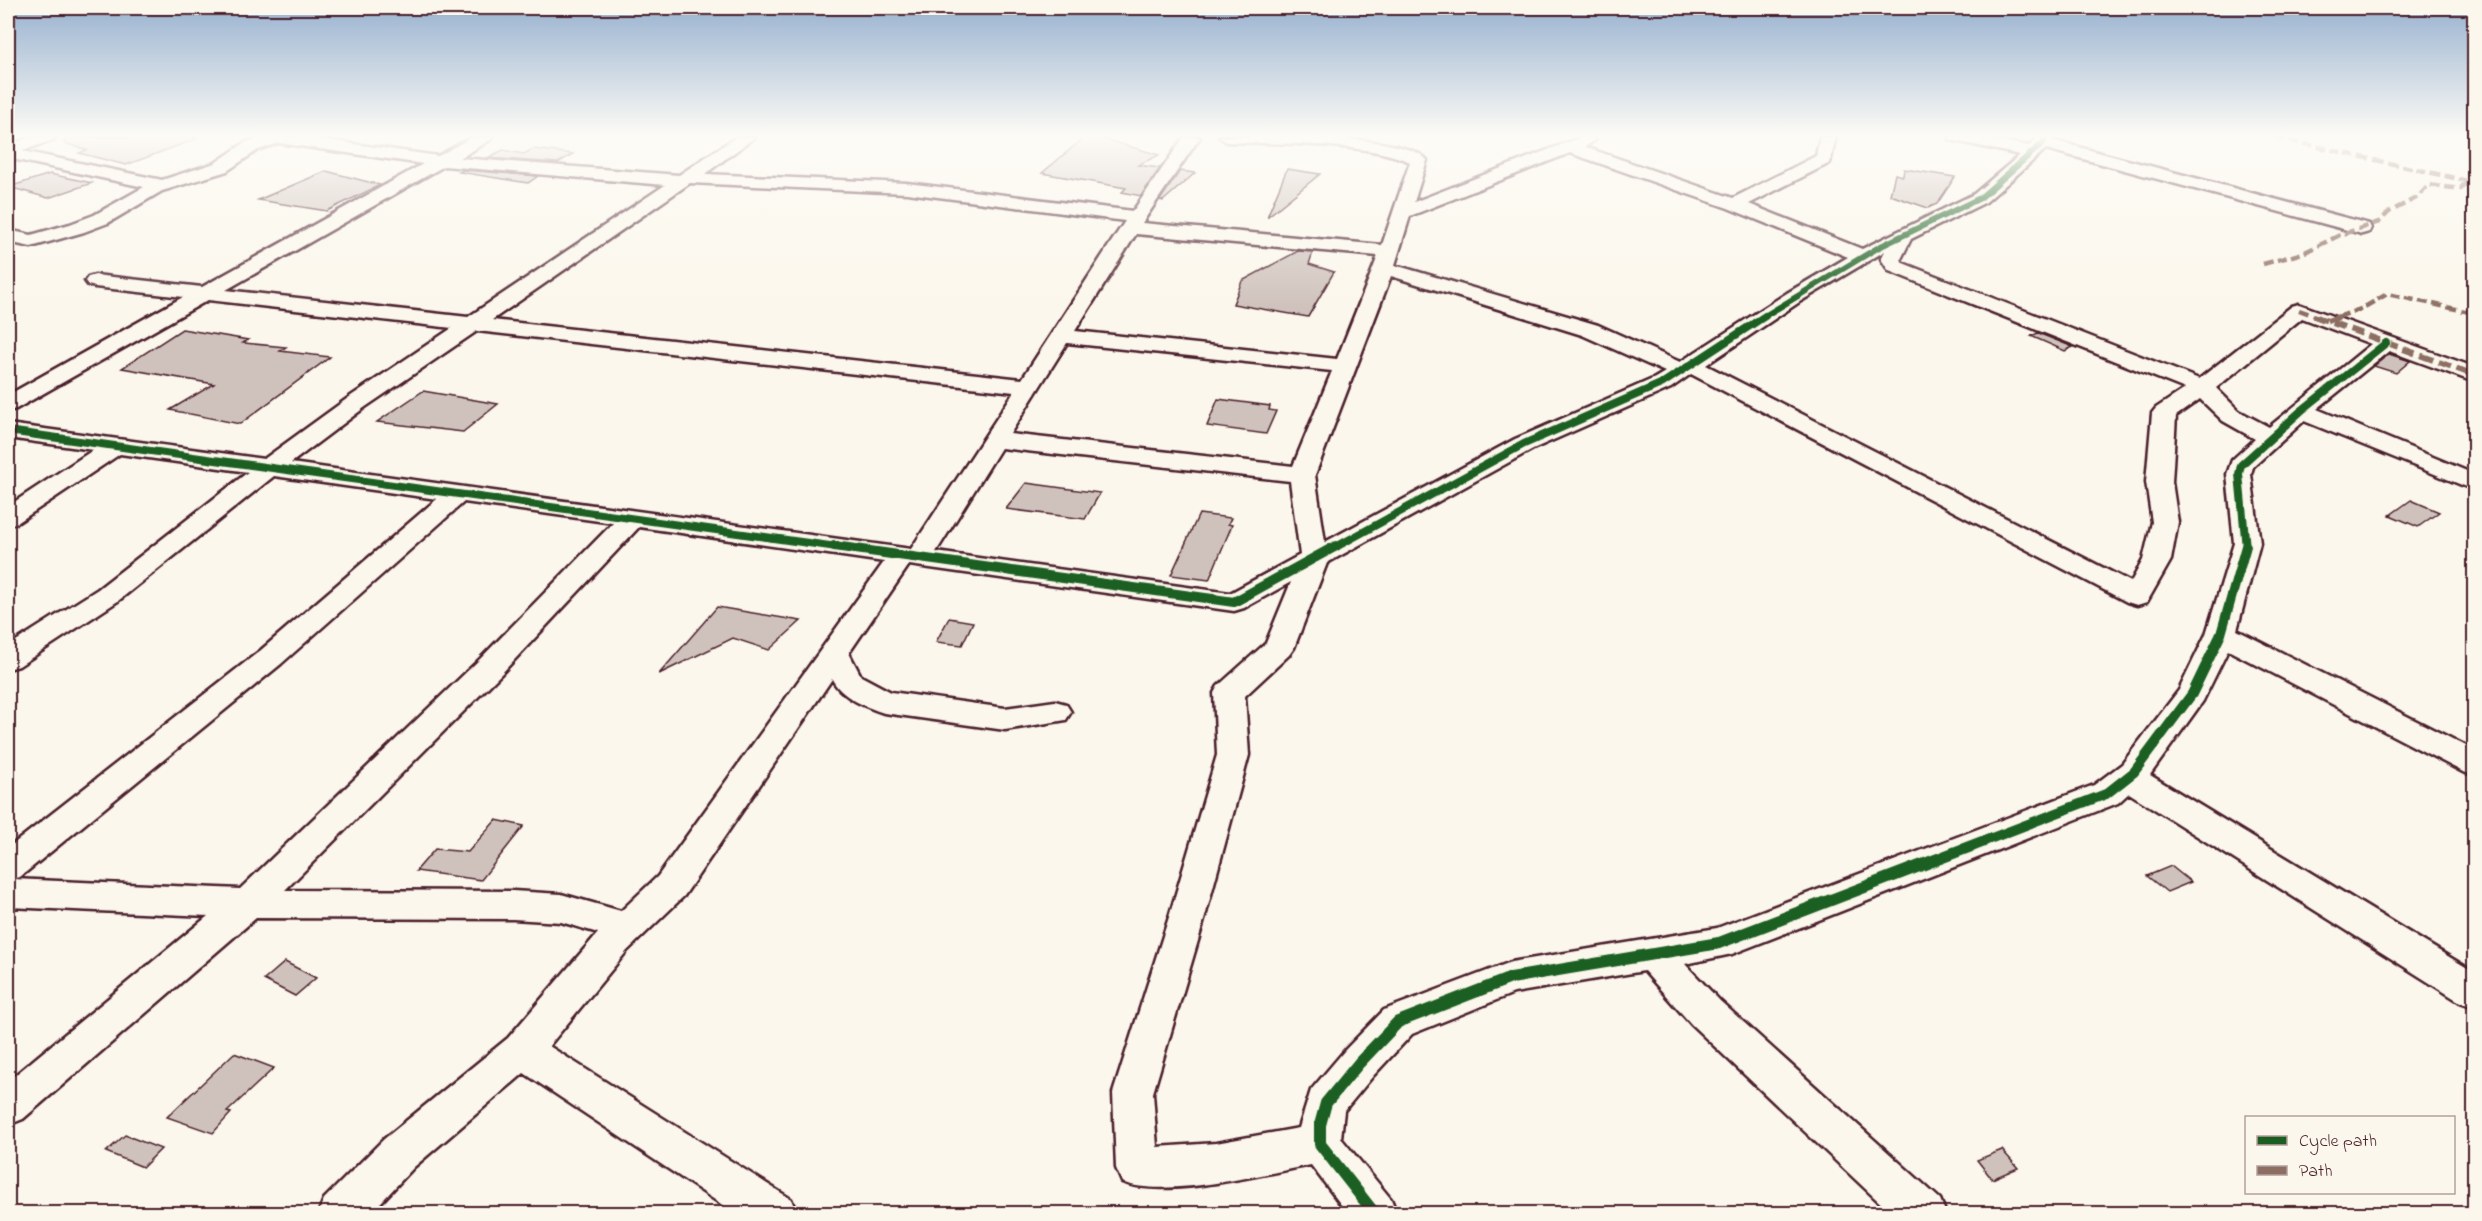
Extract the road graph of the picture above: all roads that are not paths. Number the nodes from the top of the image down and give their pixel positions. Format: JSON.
{"nodes":[{"id":1,"x":146,"y":194,"type":"edge"},
{"id":2,"x":382,"y":194,"type":"edge"},
{"id":3,"x":663,"y":194,"type":"edge"},
{"id":4,"x":947,"y":194,"type":"edge"},
{"id":5,"x":1153,"y":194,"type":"edge"},
{"id":6,"x":1408,"y":194,"type":"edge"},
{"id":7,"x":1450,"y":194,"type":"edge"},
{"id":8,"x":1705,"y":194,"type":"edge"},
{"id":9,"x":1754,"y":194,"type":"edge"},
{"id":10,"x":1984,"y":194,"type":"edge"},
{"id":11,"x":2232,"y":194,"type":"edge"},
{"id":12,"x":1734,"y":204,"type":"junction"},
{"id":13,"x":1402,"y":213,"type":"junction"},
{"id":14,"x":1134,"y":222,"type":"junction"},
{"id":15,"x":2362,"y":228,"type":"dead end"},
{"id":16,"x":1903,"y":235,"type":"junction"},
{"id":17,"x":8,"y":236,"type":"edge"},
{"id":18,"x":1863,"y":256,"type":"junction"},
{"id":19,"x":1387,"y":260,"type":"junction"},
{"id":20,"x":95,"y":281,"type":"dead end"},
{"id":21,"x":204,"y":294,"type":"junction"},
{"id":22,"x":472,"y":324,"type":"junction"},
{"id":23,"x":1062,"y":336,"type":"junction"},
{"id":24,"x":2386,"y":343,"type":"junction"},
{"id":25,"x":1346,"y":366,"type":"junction"},
{"id":26,"x":1686,"y":368,"type":"junction"},
{"id":27,"x":2475,"y":375,"type":"edge"},
{"id":28,"x":1029,"y":387,"type":"junction"},
{"id":29,"x":2202,"y":388,"type":"junction"},
{"id":30,"x":8,"y":404,"type":"edge"},
{"id":31,"x":2301,"y":411,"type":"junction"},
{"id":32,"x":8,"y":432,"type":"edge"},
{"id":33,"x":2271,"y":438,"type":"junction"},
{"id":34,"x":996,"y":440,"type":"junction"},
{"id":35,"x":114,"y":447,"type":"junction"},
{"id":36,"x":267,"y":469,"type":"junction"},
{"id":37,"x":1302,"y":475,"type":"junction"},
{"id":38,"x":2475,"y":483,"type":"edge"},
{"id":39,"x":457,"y":495,"type":"junction"},
{"id":40,"x":8,"y":517,"type":"edge"},
{"id":41,"x":632,"y":519,"type":"junction"},
{"id":42,"x":910,"y":558,"type":"junction"},
{"id":43,"x":1314,"y":560,"type":"junction"},
{"id":44,"x":2222,"y":634,"type":"junction"},
{"id":45,"x":834,"y":653,"type":"junction"},
{"id":46,"x":8,"y":659,"type":"edge"},
{"id":47,"x":1055,"y":712,"type":"dead end"},
{"id":48,"x":2475,"y":764,"type":"edge"},
{"id":49,"x":2128,"y":777,"type":"junction"},
{"id":50,"x":8,"y":867,"type":"edge"},
{"id":51,"x":8,"y":893,"type":"edge"},
{"id":52,"x":248,"y":904,"type":"junction"},
{"id":53,"x":627,"y":927,"type":"junction"},
{"id":54,"x":1652,"y":954,"type":"junction"},
{"id":55,"x":2475,"y":991,"type":"edge"},
{"id":56,"x":522,"y":1050,"type":"junction"},
{"id":57,"x":8,"y":1106,"type":"edge"},
{"id":58,"x":1320,"y":1144,"type":"junction"},
{"id":59,"x":340,"y":1214,"type":"edge"},
{"id":60,"x":775,"y":1214,"type":"edge"},
{"id":61,"x":1375,"y":1214,"type":"edge"},
{"id":62,"x":1924,"y":1214,"type":"edge"}],
"edges":[{"from":1,"to":17,"type":"street"},
{"from":2,"to":21,"type":"street"},
{"from":3,"to":22,"type":"street"},
{"from":4,"to":14,"type":"street"},
{"from":5,"to":14,"type":"street"},
{"from":6,"to":13,"type":"street"},
{"from":7,"to":13,"type":"street"},
{"from":8,"to":12,"type":"street"},
{"from":9,"to":12,"type":"street"},
{"from":10,"to":16,"type":"street"},
{"from":11,"to":15,"type":"street"},
{"from":12,"to":18,"type":"street"},
{"from":13,"to":19,"type":"street"},
{"from":14,"to":19,"type":"street"},
{"from":14,"to":23,"type":"street"},
{"from":16,"to":18,"type":"street"},
{"from":16,"to":29,"type":"street"},
{"from":18,"to":26,"type":"street"},
{"from":19,"to":25,"type":"street"},
{"from":19,"to":26,"type":"street"},
{"from":20,"to":21,"type":"street"},
{"from":21,"to":22,"type":"street"},
{"from":21,"to":30,"type":"street"},
{"from":22,"to":28,"type":"street"},
{"from":22,"to":36,"type":"street"},
{"from":23,"to":25,"type":"street"},
{"from":23,"to":28,"type":"street"},
{"from":24,"to":27,"type":"street"},
{"from":24,"to":29,"type":"street"},
{"from":24,"to":31,"type":"street"},
{"from":25,"to":37,"type":"street"},
{"from":26,"to":29,"type":"street"},
{"from":26,"to":43,"type":"street"},
{"from":28,"to":34,"type":"street"},
{"from":29,"to":33,"type":"street"},
{"from":31,"to":33,"type":"street"},
{"from":31,"to":38,"type":"street"},
{"from":32,"to":35,"type":"street"},
{"from":33,"to":44,"type":"street"},
{"from":34,"to":37,"type":"street"},
{"from":34,"to":42,"type":"street"},
{"from":35,"to":36,"type":"street"},
{"from":35,"to":40,"type":"street"},
{"from":36,"to":39,"type":"street"},
{"from":36,"to":46,"type":"street"},
{"from":37,"to":43,"type":"street"},
{"from":39,"to":41,"type":"street"},
{"from":39,"to":50,"type":"street"},
{"from":41,"to":42,"type":"street"},
{"from":41,"to":52,"type":"street"},
{"from":42,"to":43,"type":"street"},
{"from":42,"to":45,"type":"street"},
{"from":43,"to":58,"type":"street"},
{"from":44,"to":48,"type":"street"},
{"from":44,"to":49,"type":"street"},
{"from":45,"to":47,"type":"street"},
{"from":45,"to":53,"type":"street"},
{"from":49,"to":54,"type":"street"},
{"from":49,"to":55,"type":"street"},
{"from":51,"to":52,"type":"street"},
{"from":52,"to":53,"type":"street"},
{"from":52,"to":57,"type":"street"},
{"from":53,"to":56,"type":"street"},
{"from":54,"to":58,"type":"street"},
{"from":54,"to":62,"type":"street"},
{"from":56,"to":59,"type":"street"},
{"from":56,"to":60,"type":"street"},
{"from":58,"to":61,"type":"street"}]}
